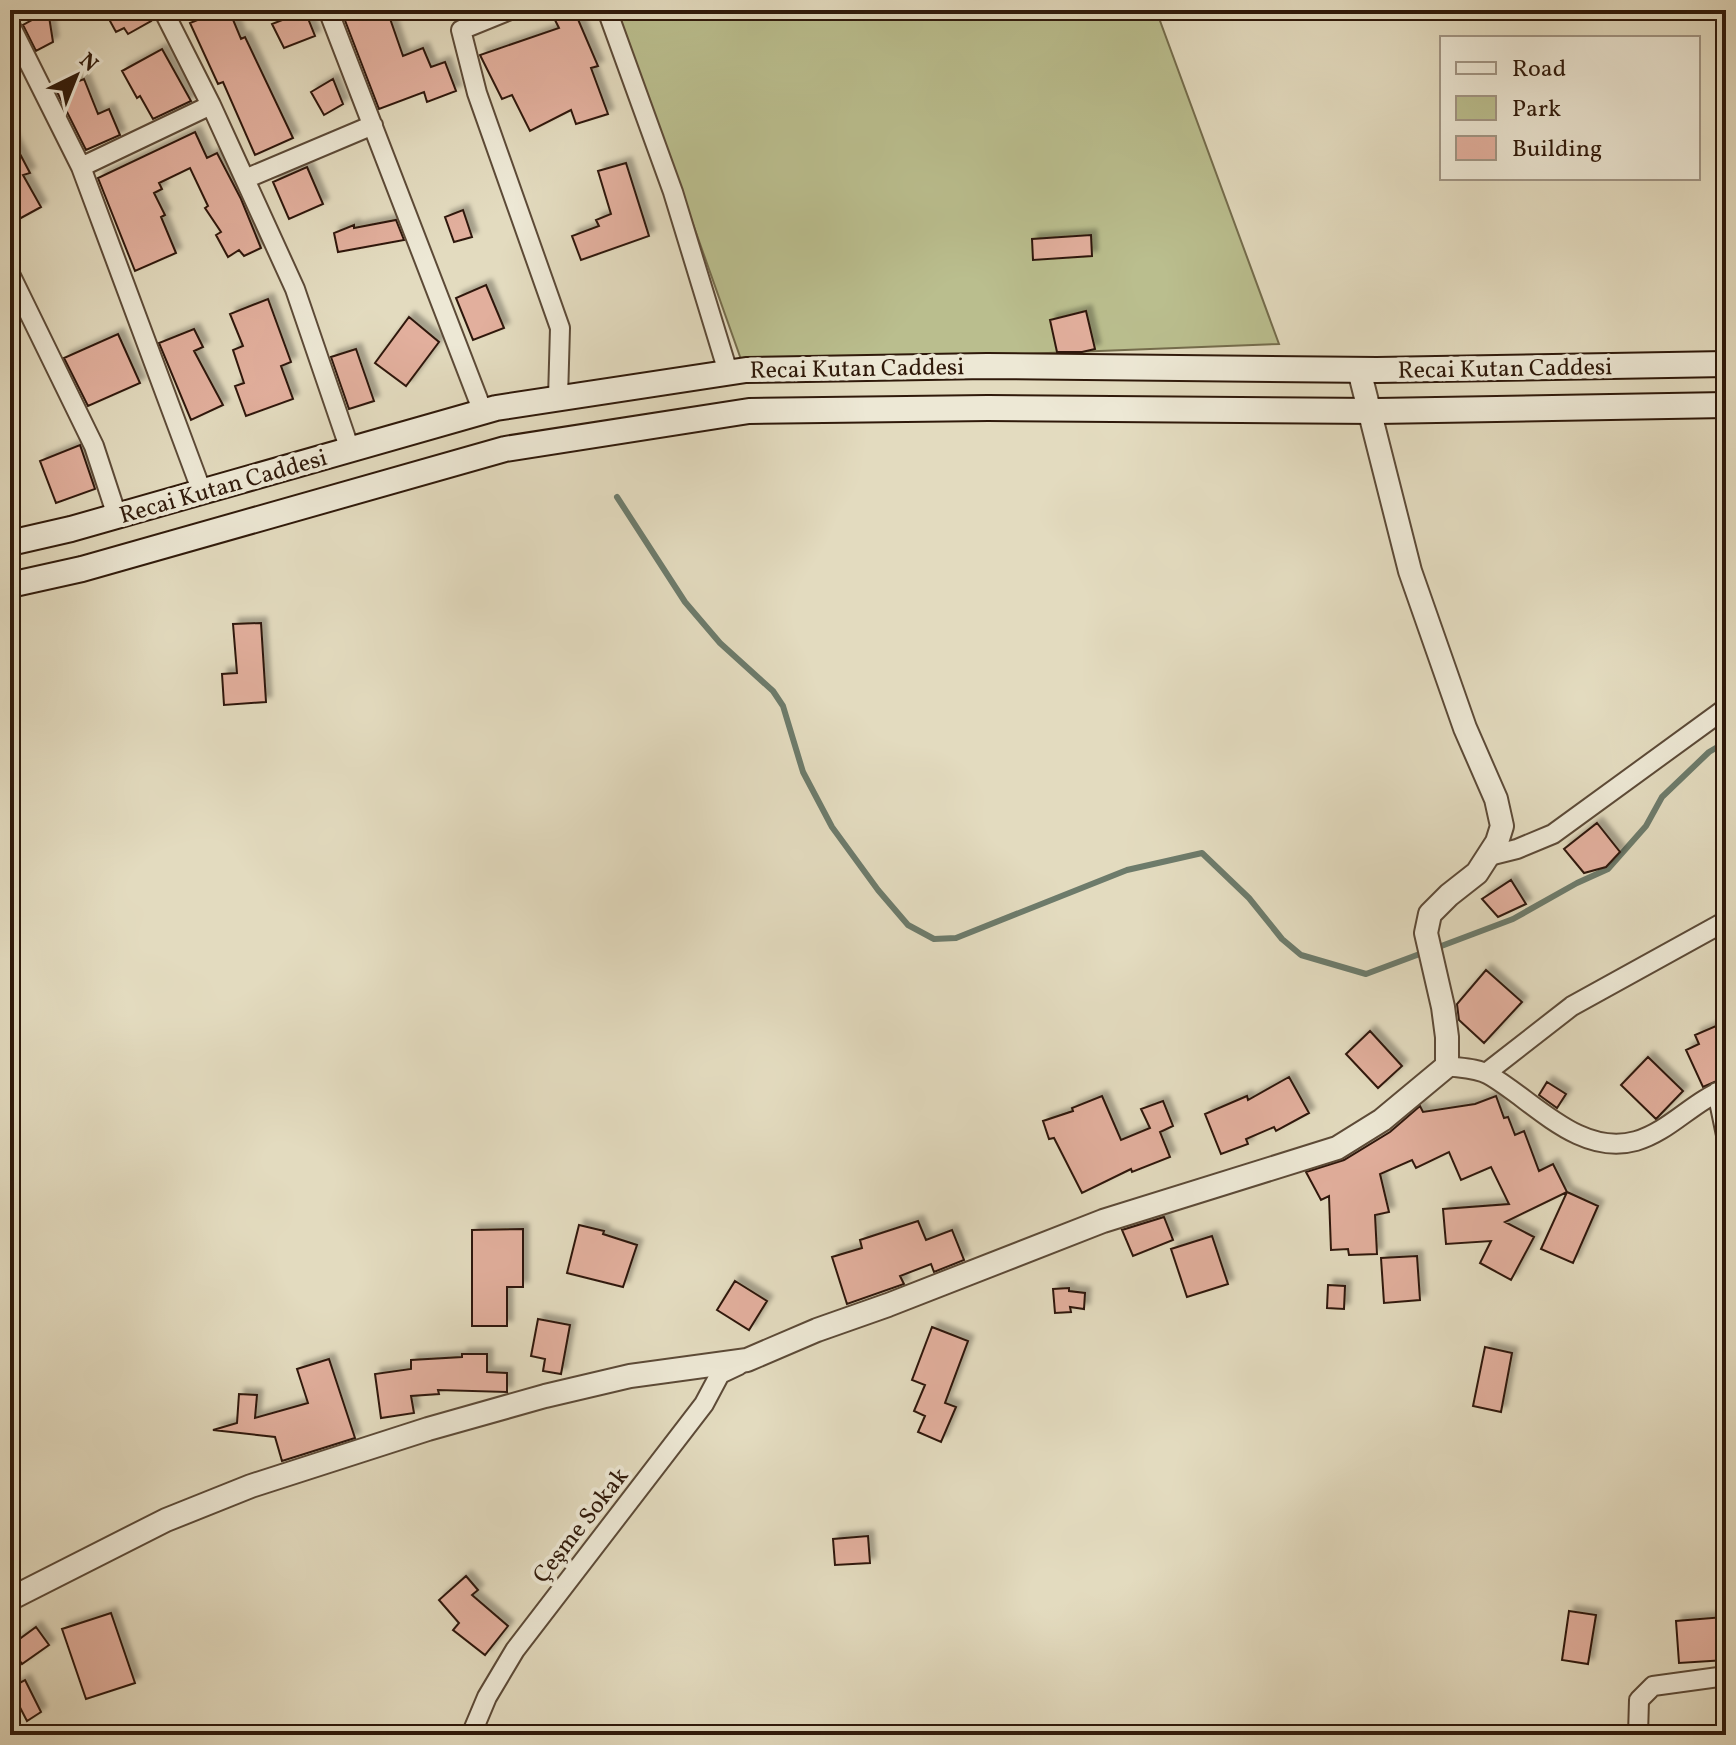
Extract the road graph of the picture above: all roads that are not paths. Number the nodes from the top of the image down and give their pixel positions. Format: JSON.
{"nodes":[{"id":1,"x":163,"y":10,"type":"edge"},
{"id":2,"x":328,"y":10,"type":"edge"},
{"id":3,"x":510,"y":10,"type":"edge"},
{"id":4,"x":607,"y":10,"type":"edge"},
{"id":5,"x":10,"y":25,"type":"edge"},
{"id":6,"x":211,"y":105,"type":"junction"},
{"id":7,"x":373,"y":125,"type":"junction"},
{"id":8,"x":81,"y":167,"type":"junction"},
{"id":9,"x":245,"y":179,"type":"junction"},
{"id":10,"x":10,"y":274,"type":"edge"},
{"id":11,"x":1726,"y":364,"type":"edge"},
{"id":12,"x":1359,"y":370,"type":"junction"},
{"id":13,"x":728,"y":372,"type":"junction"},
{"id":14,"x":558,"y":398,"type":"junction"},
{"id":15,"x":1726,"y":405,"type":"edge"},
{"id":16,"x":1369,"y":411,"type":"junction"},
{"id":17,"x":483,"y":412,"type":"junction"},
{"id":18,"x":350,"y":450,"type":"junction"},
{"id":19,"x":202,"y":492,"type":"junction"},
{"id":20,"x":117,"y":516,"type":"junction"},
{"id":21,"x":10,"y":543,"type":"edge"},
{"id":22,"x":10,"y":585,"type":"edge"},
{"id":23,"x":1726,"y":708,"type":"edge"},
{"id":24,"x":1489,"y":856,"type":"junction"},
{"id":25,"x":1726,"y":921,"type":"edge"},
{"id":26,"x":1447,"y":1066,"type":"junction"},
{"id":27,"x":1486,"y":1073,"type":"junction"},
{"id":28,"x":1721,"y":1091,"type":"edge"},
{"id":29,"x":1726,"y":1135,"type":"edge"},
{"id":30,"x":747,"y":1360,"type":"junction"},
{"id":31,"x":10,"y":1599,"type":"edge"},
{"id":32,"x":1726,"y":1676,"type":"edge"},
{"id":33,"x":471,"y":1735,"type":"edge"},
{"id":34,"x":1638,"y":1735,"type":"edge"}],
"edges":[{"from":1,"to":6,"type":"street"},
{"from":2,"to":7,"type":"street"},
{"from":3,"to":14,"type":"street"},
{"from":4,"to":13,"type":"street"},
{"from":5,"to":8,"type":"street"},
{"from":6,"to":8,"type":"street"},
{"from":6,"to":9,"type":"street"},
{"from":7,"to":9,"type":"street"},
{"from":7,"to":17,"type":"street"},
{"from":8,"to":19,"type":"street"},
{"from":9,"to":18,"type":"street"},
{"from":10,"to":20,"type":"street"},
{"from":11,"to":12,"type":"main road","name":"Recai Kutan Caddesi"},
{"from":12,"to":13,"type":"main road","name":"Recai Kutan Caddesi"},
{"from":12,"to":16,"type":"street"},
{"from":13,"to":14,"type":"main road","name":"Recai Kutan Caddesi"},
{"from":14,"to":17,"type":"main road","name":"Recai Kutan Caddesi"},
{"from":15,"to":16,"type":"main road","name":"Recai Kutan Caddesi"},
{"from":16,"to":22,"type":"main road","name":"Recai Kutan Caddesi"},
{"from":16,"to":24,"type":"street"},
{"from":17,"to":18,"type":"main road","name":"Recai Kutan Caddesi"},
{"from":18,"to":19,"type":"main road","name":"Recai Kutan Caddesi"},
{"from":19,"to":20,"type":"main road","name":"Recai Kutan Caddesi"},
{"from":20,"to":21,"type":"main road","name":"Recai Kutan Caddesi"},
{"from":23,"to":24,"type":"street"},
{"from":24,"to":26,"type":"street"},
{"from":25,"to":27,"type":"street"},
{"from":26,"to":27,"type":"street"},
{"from":26,"to":30,"type":"street"},
{"from":27,"to":28,"type":"street"},
{"from":28,"to":29,"type":"street"},
{"from":30,"to":31,"type":"street"},
{"from":30,"to":33,"type":"street","name":"Çeşme Sokak"},
{"from":32,"to":34,"type":"street"}]}
